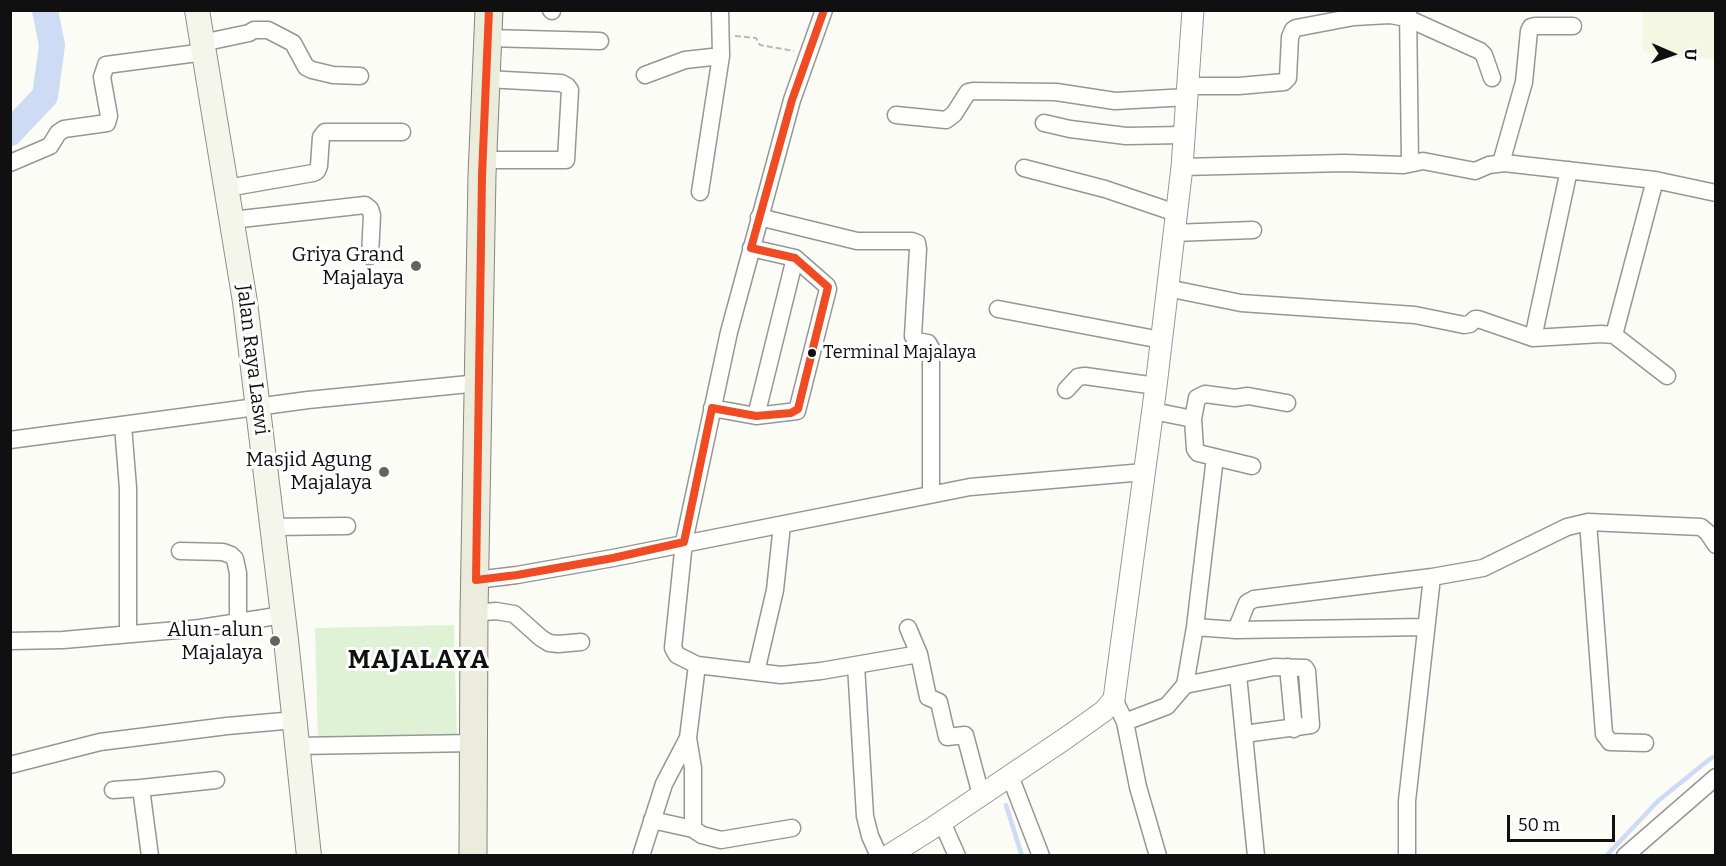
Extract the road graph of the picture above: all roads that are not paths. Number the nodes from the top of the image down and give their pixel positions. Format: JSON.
{"nodes":[{"id":1,"x":197,"y":10,"type":"edge"},
{"id":2,"x":489,"y":10,"type":"edge"},
{"id":3,"x":720,"y":10,"type":"edge"},
{"id":4,"x":824,"y":10,"type":"edge"},
{"id":5,"x":1193,"y":10,"type":"edge"},
{"id":6,"x":1408,"y":14,"type":"edge"},
{"id":7,"x":1573,"y":26,"type":"dead end"},
{"id":8,"x":488,"y":38,"type":"junction"},
{"id":9,"x":600,"y":41,"type":"dead end"},
{"id":10,"x":203,"y":47,"type":"junction"},
{"id":11,"x":721,"y":56,"type":"junction"},
{"id":12,"x":645,"y":75,"type":"dead end"},
{"id":13,"x":360,"y":76,"type":"dead end"},
{"id":14,"x":1491,"y":78,"type":"dead end"},
{"id":15,"x":486,"y":79,"type":"junction"},
{"id":16,"x":1188,"y":92,"type":"junction"},
{"id":17,"x":896,"y":115,"type":"dead end"},
{"id":18,"x":1044,"y":123,"type":"dead end"},
{"id":19,"x":402,"y":132,"type":"dead end"},
{"id":20,"x":1184,"y":135,"type":"junction"},
{"id":21,"x":483,"y":160,"type":"junction"},
{"id":22,"x":10,"y":163,"type":"edge"},
{"id":23,"x":1410,"y":163,"type":"junction"},
{"id":24,"x":1501,"y":163,"type":"junction"},
{"id":25,"x":1182,"y":167,"type":"junction"},
{"id":26,"x":1024,"y":168,"type":"dead end"},
{"id":27,"x":1569,"y":170,"type":"junction"},
{"id":28,"x":1655,"y":180,"type":"junction"},
{"id":29,"x":227,"y":188,"type":"junction"},
{"id":30,"x":700,"y":192,"type":"dead end"},
{"id":31,"x":1716,"y":193,"type":"edge"},
{"id":32,"x":759,"y":217,"type":"junction"},
{"id":33,"x":232,"y":220,"type":"junction"},
{"id":34,"x":1174,"y":223,"type":"junction"},
{"id":35,"x":1254,"y":230,"type":"dead end"},
{"id":36,"x":751,"y":248,"type":"junction"},
{"id":37,"x":370,"y":256,"type":"dead end"},
{"id":38,"x":795,"y":258,"type":"junction"},
{"id":39,"x":1167,"y":288,"type":"junction"},
{"id":40,"x":998,"y":309,"type":"dead end"},
{"id":41,"x":1614,"y":335,"type":"junction"},
{"id":42,"x":1533,"y":338,"type":"junction"},
{"id":43,"x":1161,"y":340,"type":"junction"},
{"id":44,"x":1667,"y":376,"type":"dead end"},
{"id":45,"x":479,"y":383,"type":"junction"},
{"id":46,"x":1156,"y":386,"type":"junction"},
{"id":47,"x":1066,"y":390,"type":"dead end"},
{"id":48,"x":1287,"y":402,"type":"dead end"},
{"id":49,"x":258,"y":407,"type":"junction"},
{"id":50,"x":712,"y":408,"type":"junction"},
{"id":51,"x":1153,"y":411,"type":"junction"},
{"id":52,"x":756,"y":416,"type":"junction"},
{"id":53,"x":1193,"y":419,"type":"junction"},
{"id":54,"x":123,"y":426,"type":"junction"},
{"id":55,"x":10,"y":440,"type":"edge"},
{"id":56,"x":1215,"y":457,"type":"junction"},
{"id":57,"x":1252,"y":466,"type":"dead end"},
{"id":58,"x":1144,"y":472,"type":"junction"},
{"id":59,"x":931,"y":494,"type":"junction"},
{"id":60,"x":1588,"y":522,"type":"junction"},
{"id":61,"x":782,"y":525,"type":"junction"},
{"id":62,"x":347,"y":526,"type":"dead end"},
{"id":63,"x":272,"y":527,"type":"junction"},
{"id":64,"x":684,"y":542,"type":"junction"},
{"id":65,"x":1716,"y":544,"type":"edge"},
{"id":66,"x":180,"y":551,"type":"dead end"},
{"id":67,"x":1432,"y":577,"type":"junction"},
{"id":68,"x":476,"y":580,"type":"junction"},
{"id":69,"x":474,"y":613,"type":"junction"},
{"id":70,"x":283,"y":615,"type":"junction"},
{"id":71,"x":238,"y":623,"type":"junction"},
{"id":72,"x":1195,"y":627,"type":"junction"},
{"id":73,"x":1426,"y":627,"type":"junction"},
{"id":74,"x":908,"y":628,"type":"dead end"},
{"id":75,"x":1236,"y":630,"type":"junction"},
{"id":76,"x":129,"y":634,"type":"junction"},
{"id":77,"x":10,"y":641,"type":"edge"},
{"id":78,"x":581,"y":642,"type":"dead end"},
{"id":79,"x":919,"y":654,"type":"junction"},
{"id":80,"x":697,"y":665,"type":"junction"},
{"id":81,"x":856,"y":665,"type":"junction"},
{"id":82,"x":756,"y":672,"type":"junction"},
{"id":83,"x":1238,"y":675,"type":"junction"},
{"id":84,"x":1185,"y":685,"type":"junction"},
{"id":85,"x":1114,"y":699,"type":"junction"},
{"id":86,"x":295,"y":720,"type":"junction"},
{"id":87,"x":1125,"y":722,"type":"junction"},
{"id":88,"x":1244,"y":734,"type":"junction"},
{"id":89,"x":688,"y":738,"type":"junction"},
{"id":90,"x":473,"y":743,"type":"junction"},
{"id":91,"x":1645,"y":743,"type":"dead end"},
{"id":92,"x":297,"y":746,"type":"junction"},
{"id":93,"x":10,"y":765,"type":"edge"},
{"id":94,"x":1010,"y":776,"type":"junction"},
{"id":95,"x":1716,"y":777,"type":"edge"},
{"id":96,"x":216,"y":780,"type":"dead end"},
{"id":97,"x":141,"y":788,"type":"junction"},
{"id":98,"x":113,"y":790,"type":"dead end"},
{"id":99,"x":981,"y":795,"type":"junction"},
{"id":100,"x":652,"y":820,"type":"junction"},
{"id":101,"x":942,"y":822,"type":"junction"},
{"id":102,"x":792,"y":828,"type":"dead end"},
{"id":103,"x":693,"y":830,"type":"junction"},
{"id":104,"x":150,"y":855,"type":"edge"},
{"id":105,"x":309,"y":855,"type":"edge"},
{"id":106,"x":473,"y":855,"type":"edge"},
{"id":107,"x":641,"y":855,"type":"edge"},
{"id":108,"x":879,"y":855,"type":"edge"},
{"id":109,"x":888,"y":855,"type":"edge"},
{"id":110,"x":957,"y":855,"type":"edge"},
{"id":111,"x":1041,"y":855,"type":"edge"},
{"id":112,"x":1158,"y":855,"type":"edge"},
{"id":113,"x":1256,"y":855,"type":"edge"},
{"id":114,"x":1407,"y":855,"type":"edge"},
{"id":115,"x":1625,"y":855,"type":"edge"}],
"edges":[{"from":1,"to":10,"type":"main road","name":"Jalan Raya Laswi"},
{"from":2,"to":8,"type":"main road"},
{"from":3,"to":11,"type":"street"},
{"from":4,"to":32,"type":"street"},
{"from":5,"to":16,"type":"street"},
{"from":6,"to":14,"type":"street"},
{"from":6,"to":16,"type":"street"},
{"from":6,"to":23,"type":"street"},
{"from":7,"to":24,"type":"street"},
{"from":8,"to":9,"type":"street"},
{"from":8,"to":15,"type":"main road"},
{"from":10,"to":13,"type":"street"},
{"from":10,"to":22,"type":"street"},
{"from":10,"to":29,"type":"main road","name":"Jalan Raya Laswi"},
{"from":11,"to":12,"type":"street"},
{"from":11,"to":30,"type":"street"},
{"from":15,"to":21,"type":"main road"},
{"from":15,"to":21,"type":"street"},
{"from":16,"to":17,"type":"street"},
{"from":16,"to":20,"type":"street"},
{"from":18,"to":20,"type":"street"},
{"from":19,"to":29,"type":"street"},
{"from":20,"to":25,"type":"street"},
{"from":21,"to":45,"type":"main road"},
{"from":23,"to":24,"type":"street"},
{"from":23,"to":25,"type":"street"},
{"from":24,"to":27,"type":"street"},
{"from":25,"to":34,"type":"street"},
{"from":26,"to":34,"type":"street"},
{"from":27,"to":28,"type":"street"},
{"from":27,"to":42,"type":"street"},
{"from":28,"to":31,"type":"street"},
{"from":28,"to":41,"type":"street"},
{"from":29,"to":33,"type":"main road","name":"Jalan Raya Laswi"},
{"from":32,"to":36,"type":"street"},
{"from":32,"to":59,"type":"street"},
{"from":33,"to":37,"type":"street"},
{"from":33,"to":49,"type":"main road","name":"Jalan Raya Laswi"},
{"from":34,"to":35,"type":"street"},
{"from":34,"to":39,"type":"street"},
{"from":36,"to":38,"type":"street"},
{"from":36,"to":50,"type":"street"},
{"from":38,"to":52,"type":"street"},
{"from":38,"to":52,"type":"street"},
{"from":39,"to":42,"type":"street"},
{"from":39,"to":43,"type":"street"},
{"from":40,"to":43,"type":"street"},
{"from":41,"to":42,"type":"street"},
{"from":41,"to":44,"type":"street"},
{"from":43,"to":46,"type":"street"},
{"from":45,"to":49,"type":"street"},
{"from":45,"to":68,"type":"main road"},
{"from":46,"to":47,"type":"street"},
{"from":46,"to":51,"type":"street"},
{"from":48,"to":53,"type":"street"},
{"from":49,"to":54,"type":"street"},
{"from":49,"to":63,"type":"main road","name":"Jalan Raya Laswi"},
{"from":50,"to":52,"type":"street"},
{"from":50,"to":64,"type":"street"},
{"from":51,"to":53,"type":"street"},
{"from":51,"to":58,"type":"street"},
{"from":53,"to":56,"type":"street"},
{"from":54,"to":55,"type":"street"},
{"from":54,"to":76,"type":"street"},
{"from":56,"to":57,"type":"street"},
{"from":56,"to":72,"type":"street"},
{"from":58,"to":59,"type":"street"},
{"from":58,"to":85,"type":"street"},
{"from":59,"to":61,"type":"street"},
{"from":60,"to":65,"type":"street"},
{"from":60,"to":67,"type":"street"},
{"from":60,"to":91,"type":"street"},
{"from":61,"to":64,"type":"street"},
{"from":61,"to":82,"type":"street"},
{"from":62,"to":63,"type":"street"},
{"from":63,"to":70,"type":"main road","name":"Jalan Raya Laswi"},
{"from":64,"to":68,"type":"street"},
{"from":64,"to":80,"type":"street"},
{"from":66,"to":71,"type":"street"},
{"from":67,"to":73,"type":"street"},
{"from":67,"to":75,"type":"street"},
{"from":68,"to":69,"type":"main road"},
{"from":69,"to":78,"type":"street"},
{"from":69,"to":90,"type":"main road"},
{"from":70,"to":71,"type":"street"},
{"from":70,"to":86,"type":"main road","name":"Jalan Raya Laswi"},
{"from":71,"to":76,"type":"street"},
{"from":72,"to":75,"type":"street"},
{"from":72,"to":84,"type":"street"},
{"from":73,"to":75,"type":"street"},
{"from":73,"to":114,"type":"street"},
{"from":74,"to":79,"type":"street"},
{"from":76,"to":77,"type":"street"},
{"from":79,"to":81,"type":"street"},
{"from":79,"to":99,"type":"street"},
{"from":80,"to":82,"type":"street"},
{"from":80,"to":89,"type":"street"},
{"from":81,"to":82,"type":"street"},
{"from":81,"to":108,"type":"street"},
{"from":83,"to":84,"type":"street"},
{"from":83,"to":88,"type":"street"},
{"from":83,"to":88,"type":"street"},
{"from":84,"to":87,"type":"street"},
{"from":85,"to":87,"type":"street"},
{"from":85,"to":94,"type":"street"},
{"from":86,"to":92,"type":"main road","name":"Jalan Raya Laswi"},
{"from":86,"to":93,"type":"street"},
{"from":87,"to":112,"type":"street"},
{"from":88,"to":113,"type":"street"},
{"from":89,"to":100,"type":"street"},
{"from":89,"to":103,"type":"street"},
{"from":90,"to":92,"type":"street"},
{"from":90,"to":106,"type":"main road"},
{"from":92,"to":105,"type":"main road","name":"Jalan Raya Laswi"},
{"from":94,"to":99,"type":"street"},
{"from":94,"to":111,"type":"street"},
{"from":95,"to":115,"type":"street"},
{"from":96,"to":97,"type":"street"},
{"from":97,"to":98,"type":"street"},
{"from":97,"to":104,"type":"street"},
{"from":99,"to":101,"type":"street"},
{"from":100,"to":103,"type":"street"},
{"from":100,"to":107,"type":"street"},
{"from":101,"to":109,"type":"street"},
{"from":101,"to":110,"type":"street"},
{"from":102,"to":103,"type":"street"}]}
